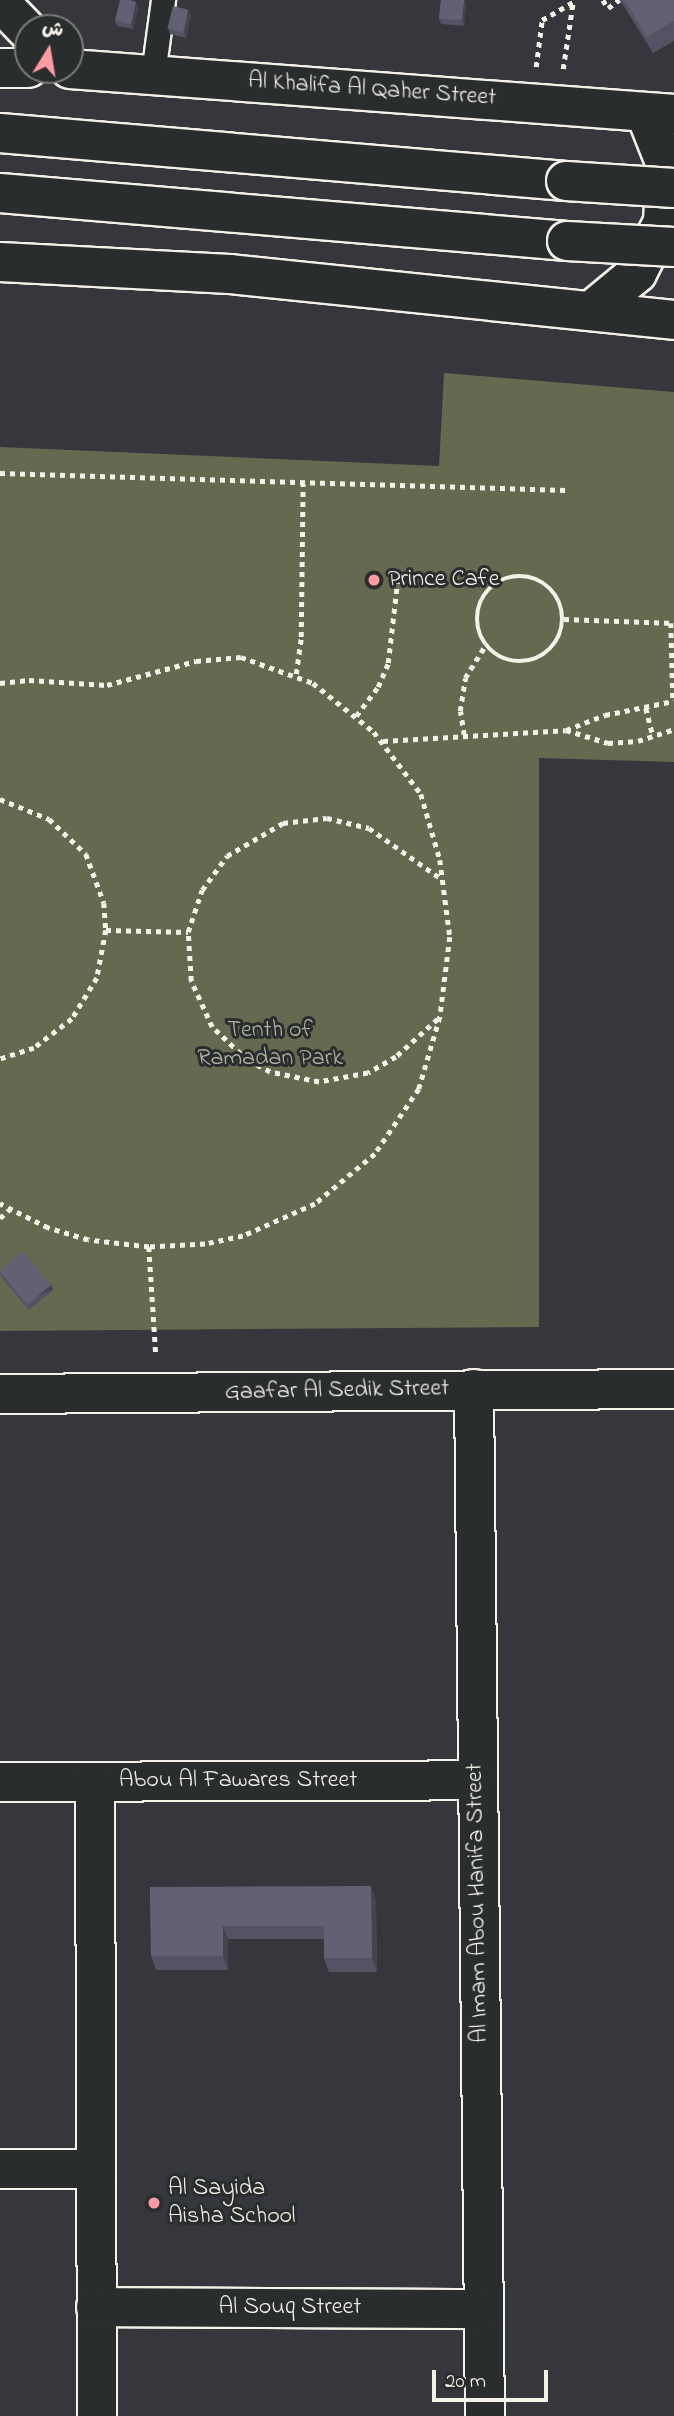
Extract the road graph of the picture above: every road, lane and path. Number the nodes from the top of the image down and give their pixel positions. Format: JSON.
{"nodes":[{"id":1,"x":163,"y":0,"type":"edge"},
{"id":2,"x":603,"y":0,"type":"edge"},
{"id":3,"x":620,"y":0,"type":"edge"},
{"id":4,"x":575,"y":1,"type":"edge"},
{"id":5,"x":0,"y":2,"type":"edge"},
{"id":6,"x":14,"y":16,"type":"edge"},
{"id":7,"x":84,"y":69,"type":"edge"},
{"id":8,"x":153,"y":74,"type":"junction"},
{"id":9,"x":546,"y":103,"type":"junction"},
{"id":10,"x":660,"y":113,"type":"edge"},
{"id":11,"x":0,"y":133,"type":"edge"},
{"id":12,"x":674,"y":188,"type":"edge"},
{"id":13,"x":0,"y":193,"type":"edge"},
{"id":14,"x":674,"y":247,"type":"edge"},
{"id":15,"x":0,"y":262,"type":"edge"},
{"id":16,"x":591,"y":311,"type":"junction"},
{"id":17,"x":674,"y":320,"type":"edge"},
{"id":18,"x":0,"y":474,"type":"edge"},
{"id":19,"x":303,"y":484,"type":"junction"},
{"id":20,"x":566,"y":490,"type":"dead end"},
{"id":21,"x":398,"y":577,"type":"dead end"},
{"id":22,"x":564,"y":619,"type":"junction"},
{"id":23,"x":673,"y":623,"type":"edge"},
{"id":24,"x":485,"y":646,"type":"junction"},
{"id":25,"x":296,"y":674,"type":"junction"},
{"id":26,"x":0,"y":683,"type":"edge"},
{"id":27,"x":673,"y":701,"type":"edge"},
{"id":28,"x":646,"y":708,"type":"junction"},
{"id":29,"x":356,"y":716,"type":"junction"},
{"id":30,"x":674,"y":729,"type":"edge"},
{"id":31,"x":566,"y":730,"type":"junction"},
{"id":32,"x":464,"y":736,"type":"junction"},
{"id":33,"x":653,"y":737,"type":"junction"},
{"id":34,"x":383,"y":741,"type":"junction"},
{"id":35,"x":0,"y":799,"type":"edge"},
{"id":36,"x":444,"y":880,"type":"junction"},
{"id":37,"x":106,"y":930,"type":"junction"},
{"id":38,"x":188,"y":932,"type":"junction"},
{"id":39,"x":440,"y":1017,"type":"junction"},
{"id":40,"x":0,"y":1059,"type":"edge"},
{"id":41,"x":0,"y":1204,"type":"edge"},
{"id":42,"x":9,"y":1210,"type":"junction"},
{"id":43,"x":0,"y":1218,"type":"edge"},
{"id":44,"x":149,"y":1247,"type":"junction"},
{"id":45,"x":674,"y":1389,"type":"edge"},
{"id":46,"x":474,"y":1390,"type":"junction"},
{"id":47,"x":159,"y":1393,"type":"junction"},
{"id":48,"x":0,"y":1394,"type":"edge"},
{"id":49,"x":476,"y":1780,"type":"junction"},
{"id":50,"x":0,"y":1782,"type":"edge"},
{"id":51,"x":95,"y":1782,"type":"junction"},
{"id":52,"x":0,"y":2169,"type":"edge"},
{"id":53,"x":96,"y":2169,"type":"junction"},
{"id":54,"x":96,"y":2307,"type":"junction"},
{"id":55,"x":483,"y":2309,"type":"junction"},
{"id":56,"x":97,"y":2416,"type":"edge"},
{"id":57,"x":485,"y":2416,"type":"edge"}],
"edges":[{"from":1,"to":8,"type":"lane"},
{"from":2,"to":3,"type":"path"},
{"from":4,"to":9,"type":"path"},
{"from":4,"to":9,"type":"path"},
{"from":5,"to":6,"type":"street"},
{"from":7,"to":8,"type":"street","name":"Al Khalifa Al Qaher Street"},
{"from":8,"to":9,"type":"street","name":"Al Khalifa Al Qaher Street"},
{"from":9,"to":10,"type":"street","name":"Al Khalifa Al Qaher Street"},
{"from":10,"to":16,"type":"street"},
{"from":11,"to":12,"type":"street","bridge":true},
{"from":13,"to":14,"type":"street","bridge":true},
{"from":15,"to":16,"type":"street"},
{"from":16,"to":17,"type":"street"},
{"from":18,"to":19,"type":"path"},
{"from":19,"to":20,"type":"path"},
{"from":19,"to":25,"type":"path"},
{"from":21,"to":29,"type":"path"},
{"from":22,"to":23,"type":"path"},
{"from":22,"to":24,"type":"path"},
{"from":22,"to":24,"type":"path"},
{"from":23,"to":27,"type":"path"},
{"from":24,"to":32,"type":"path"},
{"from":25,"to":26,"type":"path"},
{"from":25,"to":29,"type":"path"},
{"from":27,"to":28,"type":"path"},
{"from":28,"to":31,"type":"path"},
{"from":28,"to":33,"type":"path"},
{"from":29,"to":34,"type":"path"},
{"from":30,"to":33,"type":"path"},
{"from":31,"to":32,"type":"path"},
{"from":31,"to":33,"type":"path"},
{"from":32,"to":34,"type":"path"},
{"from":34,"to":36,"type":"path"},
{"from":35,"to":37,"type":"path"},
{"from":36,"to":38,"type":"path"},
{"from":36,"to":39,"type":"path"},
{"from":37,"to":38,"type":"path"},
{"from":37,"to":40,"type":"path"},
{"from":38,"to":39,"type":"path"},
{"from":39,"to":44,"type":"path"},
{"from":41,"to":42,"type":"path"},
{"from":42,"to":43,"type":"path"},
{"from":42,"to":44,"type":"path"},
{"from":44,"to":47,"type":"path"},
{"from":45,"to":46,"type":"street","name":"Gaafar Al Sedik Street"},
{"from":46,"to":47,"type":"street","name":"Gaafar Al Sedik Street"},
{"from":46,"to":49,"type":"street","name":"Al Imam Abou Hanifa Street"},
{"from":47,"to":48,"type":"street","name":"Gaafar Al Sedik Street"},
{"from":49,"to":51,"type":"street","name":"Abou Al Fawares Street"},
{"from":49,"to":55,"type":"street","name":"Al Imam Abou Hanifa Street"},
{"from":50,"to":51,"type":"street","name":"Abou Al Fawares Street"},
{"from":51,"to":53,"type":"street"},
{"from":52,"to":53,"type":"street"},
{"from":53,"to":54,"type":"street"},
{"from":54,"to":55,"type":"street","name":"Al Souq Street"},
{"from":54,"to":56,"type":"street"},
{"from":55,"to":57,"type":"street","name":"Al Imam Abou Hanifa Street"}]}
